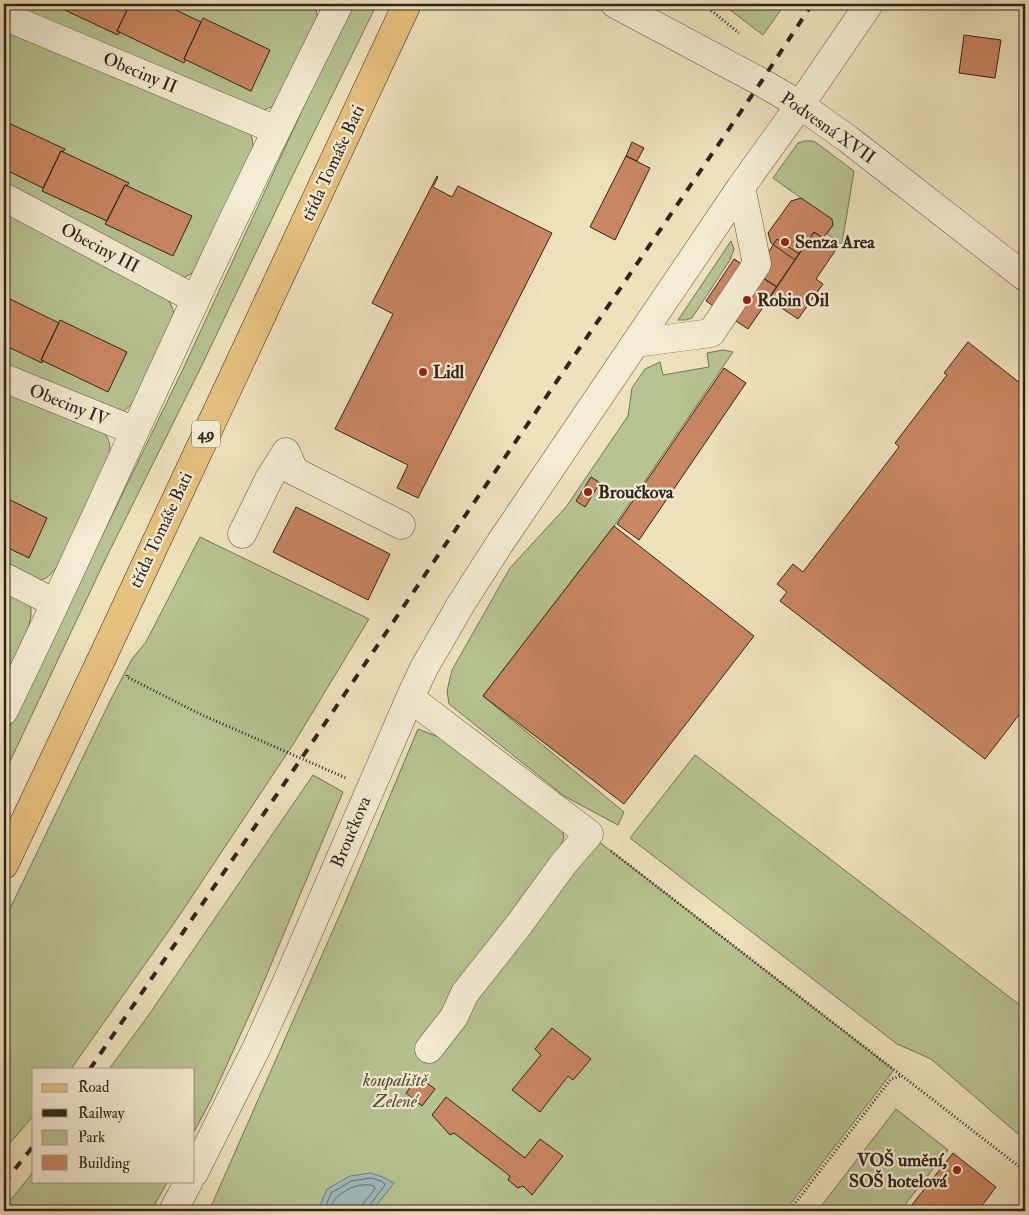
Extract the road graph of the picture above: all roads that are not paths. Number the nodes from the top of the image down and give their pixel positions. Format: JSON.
{"nodes":[{"id":1,"x":339,"y":4,"type":"edge"},
{"id":2,"x":407,"y":4,"type":"edge"},
{"id":3,"x":615,"y":4,"type":"edge"},
{"id":4,"x":869,"y":4,"type":"edge"},
{"id":5,"x":4,"y":16,"type":"edge"},
{"id":6,"x":800,"y":105,"type":"junction"},
{"id":7,"x":276,"y":130,"type":"junction"},
{"id":8,"x":741,"y":187,"type":"junction"},
{"id":9,"x":4,"y":197,"type":"edge"},
{"id":10,"x":1025,"y":277,"type":"edge"},
{"id":11,"x":195,"y":299,"type":"junction"},
{"id":12,"x":636,"y":343,"type":"junction"},
{"id":13,"x":4,"y":378,"type":"edge"},
{"id":14,"x":135,"y":432,"type":"junction"},
{"id":15,"x":401,"y":525,"type":"dead end"},
{"id":16,"x":242,"y":534,"type":"dead end"},
{"id":17,"x":4,"y":577,"type":"edge"},
{"id":18,"x":56,"y":603,"type":"junction"},
{"id":19,"x":410,"y":698,"type":"junction"},
{"id":20,"x":4,"y":711,"type":"edge"},
{"id":21,"x":4,"y":865,"type":"edge"},
{"id":22,"x":429,"y":1049,"type":"dead end"},
{"id":23,"x":195,"y":1171,"type":"edge"},
{"id":24,"x":188,"y":1182,"type":"edge"},
{"id":25,"x":172,"y":1211,"type":"edge"}],
"edges":[{"from":1,"to":7,"type":"street"},
{"from":2,"to":21,"type":"main road","name":"třída Tomáše Bati","number":"49"},
{"from":3,"to":6,"type":"street","name":"Podvesná XVII"},
{"from":4,"to":6,"type":"street","name":"Broučkova"},
{"from":5,"to":7,"type":"street","name":"Obeciny II"},
{"from":6,"to":8,"type":"street","name":"Broučkova"},
{"from":6,"to":10,"type":"street","name":"Podvesná XVII"},
{"from":7,"to":11,"type":"street"},
{"from":8,"to":12,"type":"street","name":"Broučkova"},
{"from":8,"to":12,"type":"street"},
{"from":9,"to":11,"type":"street","name":"Obeciny III"},
{"from":11,"to":14,"type":"street"},
{"from":12,"to":19,"type":"street","name":"Broučkova"},
{"from":13,"to":14,"type":"street","name":"Obeciny IV"},
{"from":14,"to":18,"type":"street"},
{"from":15,"to":16,"type":"street"},
{"from":17,"to":18,"type":"street"},
{"from":18,"to":20,"type":"street"},
{"from":19,"to":22,"type":"street"},
{"from":19,"to":23,"type":"street","name":"Broučkova"},
{"from":24,"to":25,"type":"street"}]}
